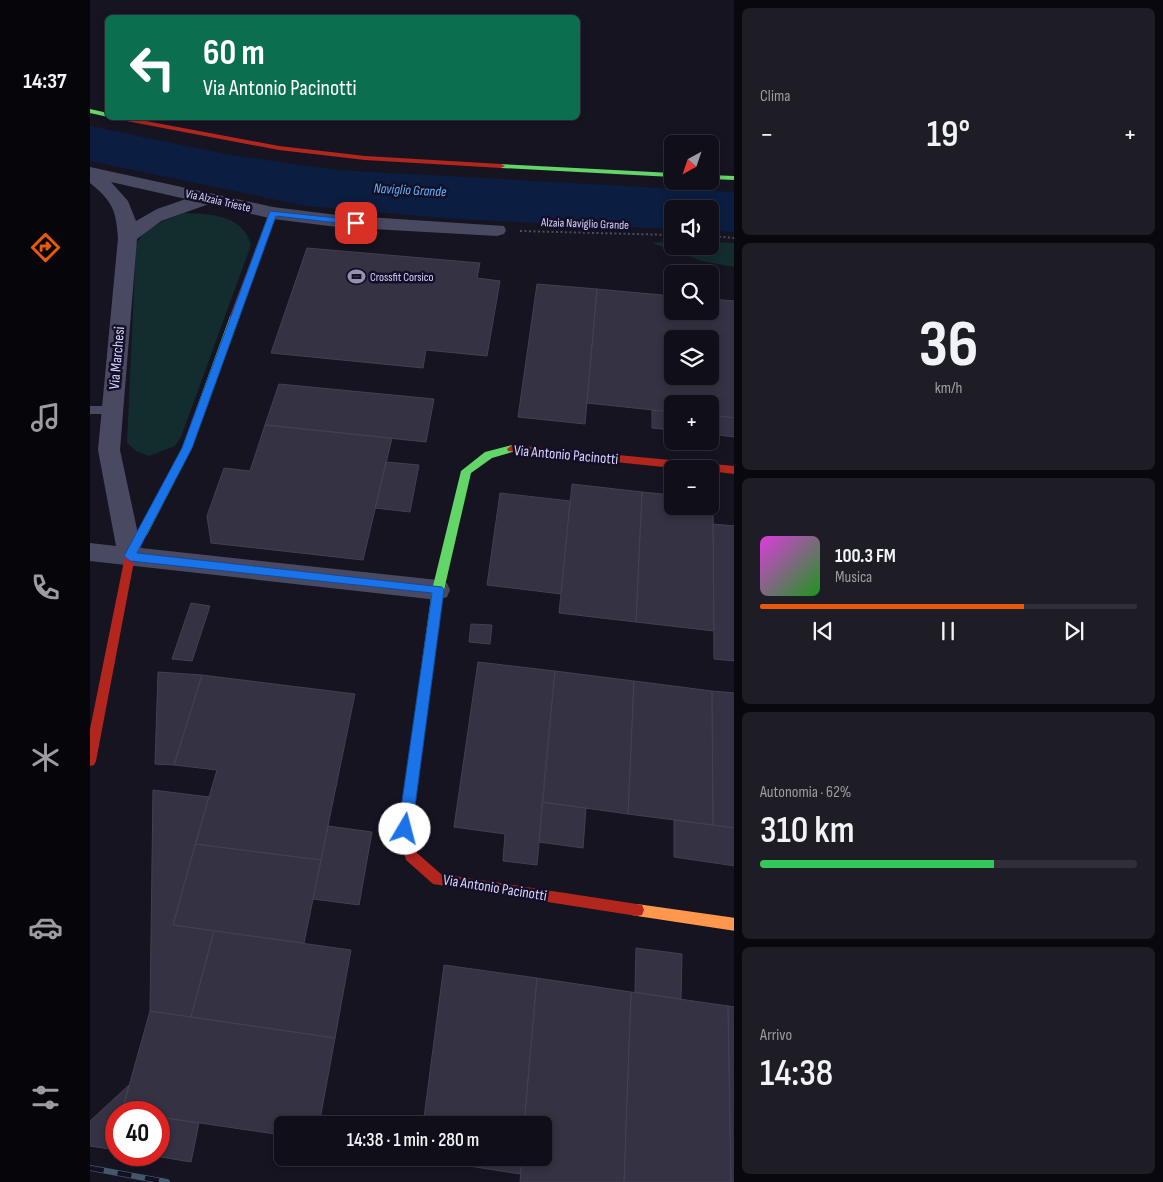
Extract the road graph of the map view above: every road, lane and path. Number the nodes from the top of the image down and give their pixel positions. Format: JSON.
{"nodes":[{"id":1,"x":90,"y":111,"type":"edge"},
{"id":2,"x":105,"y":114,"type":"edge"},
{"id":3,"x":131,"y":120,"type":"edge"},
{"id":4,"x":90,"y":173,"type":"edge"},
{"id":5,"x":664,"y":175,"type":"edge"},
{"id":6,"x":719,"y":177,"type":"edge"},
{"id":7,"x":734,"y":178,"type":"edge"},
{"id":8,"x":206,"y":198,"type":"junction"},
{"id":9,"x":273,"y":213,"type":"junction"},
{"id":10,"x":497,"y":230,"type":"joint"},
{"id":11,"x":664,"y":235,"type":"edge"},
{"id":12,"x":719,"y":237,"type":"edge"},
{"id":13,"x":128,"y":238,"type":"junction"},
{"id":14,"x":734,"y":238,"type":"edge"},
{"id":15,"x":90,"y":410,"type":"edge"},
{"id":16,"x":112,"y":410,"type":"junction"},
{"id":17,"x":734,"y":470,"type":"edge"},
{"id":18,"x":90,"y":552,"type":"edge"},
{"id":19,"x":130,"y":556,"type":"junction"},
{"id":20,"x":438,"y":590,"type":"junction"},
{"id":21,"x":90,"y":762,"type":"edge"},
{"id":22,"x":734,"y":925,"type":"edge"}],
"edges":[{"from":1,"to":2,"type":"street"},
{"from":3,"to":5,"type":"street"},
{"from":4,"to":8,"type":"street","name":"Via Alzaia Trieste"},
{"from":4,"to":13,"type":"street","name":"Via Marchesi"},
{"from":6,"to":7,"type":"street"},
{"from":8,"to":9,"type":"street","name":"Via Alzaia Trieste"},
{"from":8,"to":13,"type":"street"},
{"from":9,"to":10,"type":"street","name":"Via Alzaia Trieste"},
{"from":9,"to":19,"type":"street","name":"Via Marchesi"},
{"from":10,"to":11,"type":"path","name":"Alzaia Naviglio Grande"},
{"from":12,"to":14,"type":"path"},
{"from":13,"to":16,"type":"street","name":"Via Marchesi"},
{"from":15,"to":16,"type":"lane"},
{"from":16,"to":19,"type":"street","name":"Via Marchesi"},
{"from":17,"to":20,"type":"street","name":"Via Antonio Pacinotti"},
{"from":18,"to":19,"type":"street"},
{"from":19,"to":20,"type":"street"},
{"from":19,"to":21,"type":"street","name":"Via Marchesi"},
{"from":20,"to":22,"type":"street","name":"Via Antonio Pacinotti"}]}
